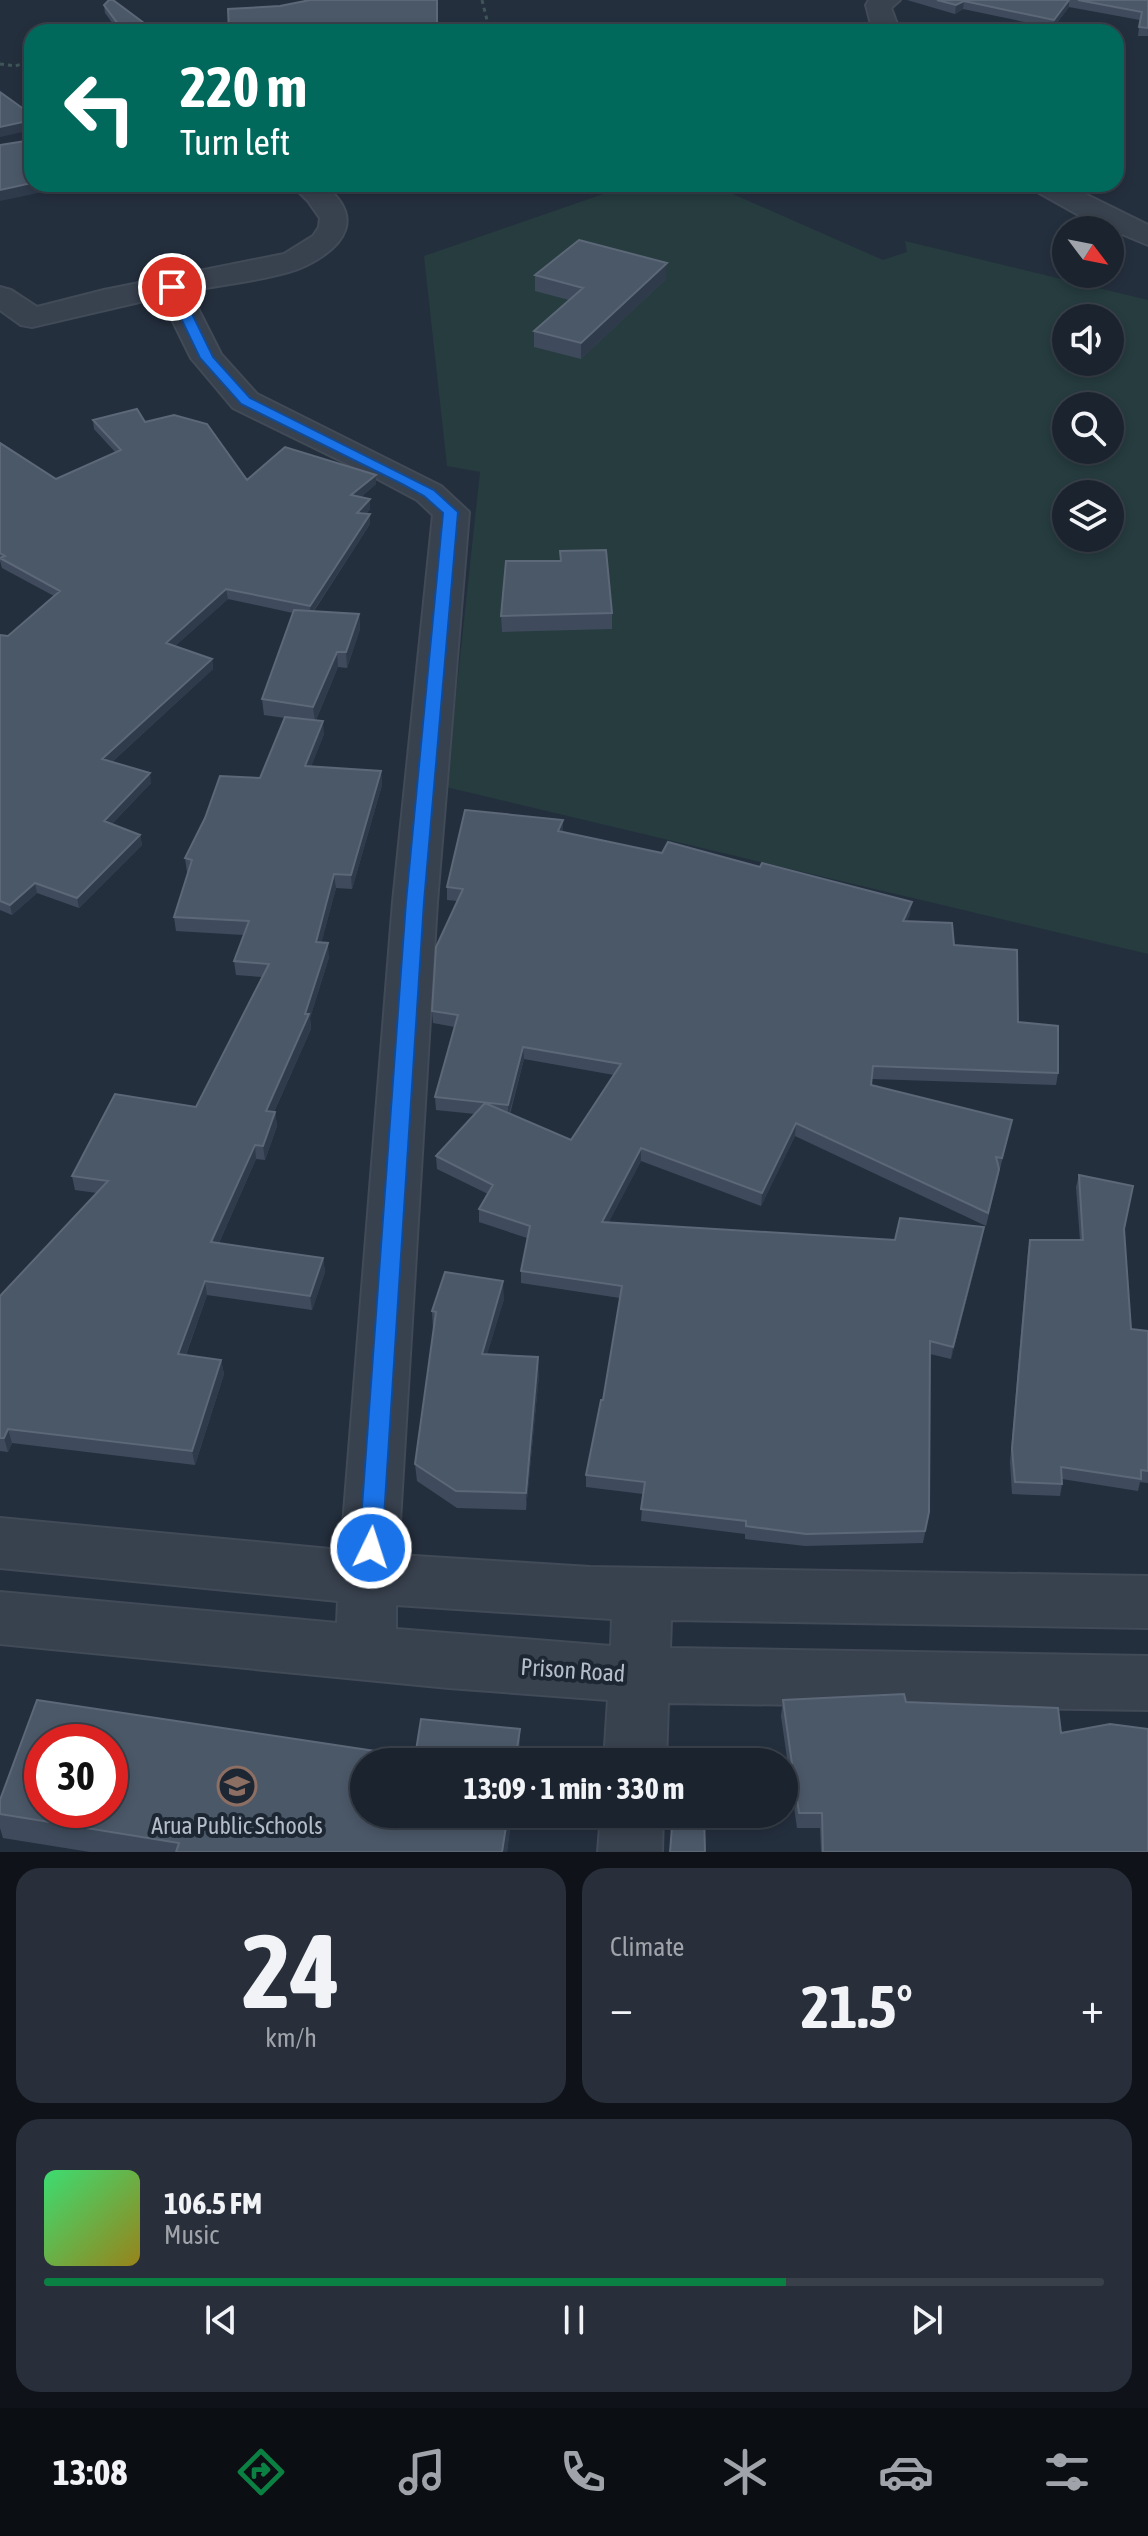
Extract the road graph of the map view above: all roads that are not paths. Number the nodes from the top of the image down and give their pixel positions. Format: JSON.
{"nodes":[{"id":1,"x":888,"y":0,"type":"edge"},
{"id":2,"x":882,"y":24,"type":"edge"},
{"id":3,"x":315,"y":192,"type":"edge"},
{"id":4,"x":1058,"y":192,"type":"edge"},
{"id":5,"x":1148,"y":236,"type":"edge"},
{"id":6,"x":172,"y":287,"type":"junction"},
{"id":7,"x":0,"y":296,"type":"edge"},
{"id":8,"x":0,"y":1543,"type":"edge"},
{"id":9,"x":368,"y":1578,"type":"junction"},
{"id":10,"x":643,"y":1594,"type":"junction"},
{"id":11,"x":1148,"y":1602,"type":"edge"},
{"id":12,"x":0,"y":1618,"type":"edge"},
{"id":13,"x":366,"y":1653,"type":"junction"},
{"id":14,"x":639,"y":1675,"type":"junction"},
{"id":15,"x":1148,"y":1683,"type":"edge"},
{"id":16,"x":636,"y":1748,"type":"edge"},
{"id":17,"x":631,"y":1828,"type":"edge"},
{"id":18,"x":630,"y":1852,"type":"edge"}],
"edges":[{"from":1,"to":2,"type":"street"},
{"from":3,"to":6,"type":"street"},
{"from":4,"to":5,"type":"street"},
{"from":6,"to":7,"type":"street"},
{"from":6,"to":9,"type":"street"},
{"from":8,"to":9,"type":"street"},
{"from":9,"to":10,"type":"street"},
{"from":9,"to":13,"type":"street"},
{"from":10,"to":11,"type":"street"},
{"from":10,"to":14,"type":"street"},
{"from":12,"to":13,"type":"street","name":"Prison Road"},
{"from":13,"to":14,"type":"street","name":"Prison Road"},
{"from":14,"to":15,"type":"street","name":"Prison Road"},
{"from":14,"to":16,"type":"street"},
{"from":17,"to":18,"type":"street"}]}
